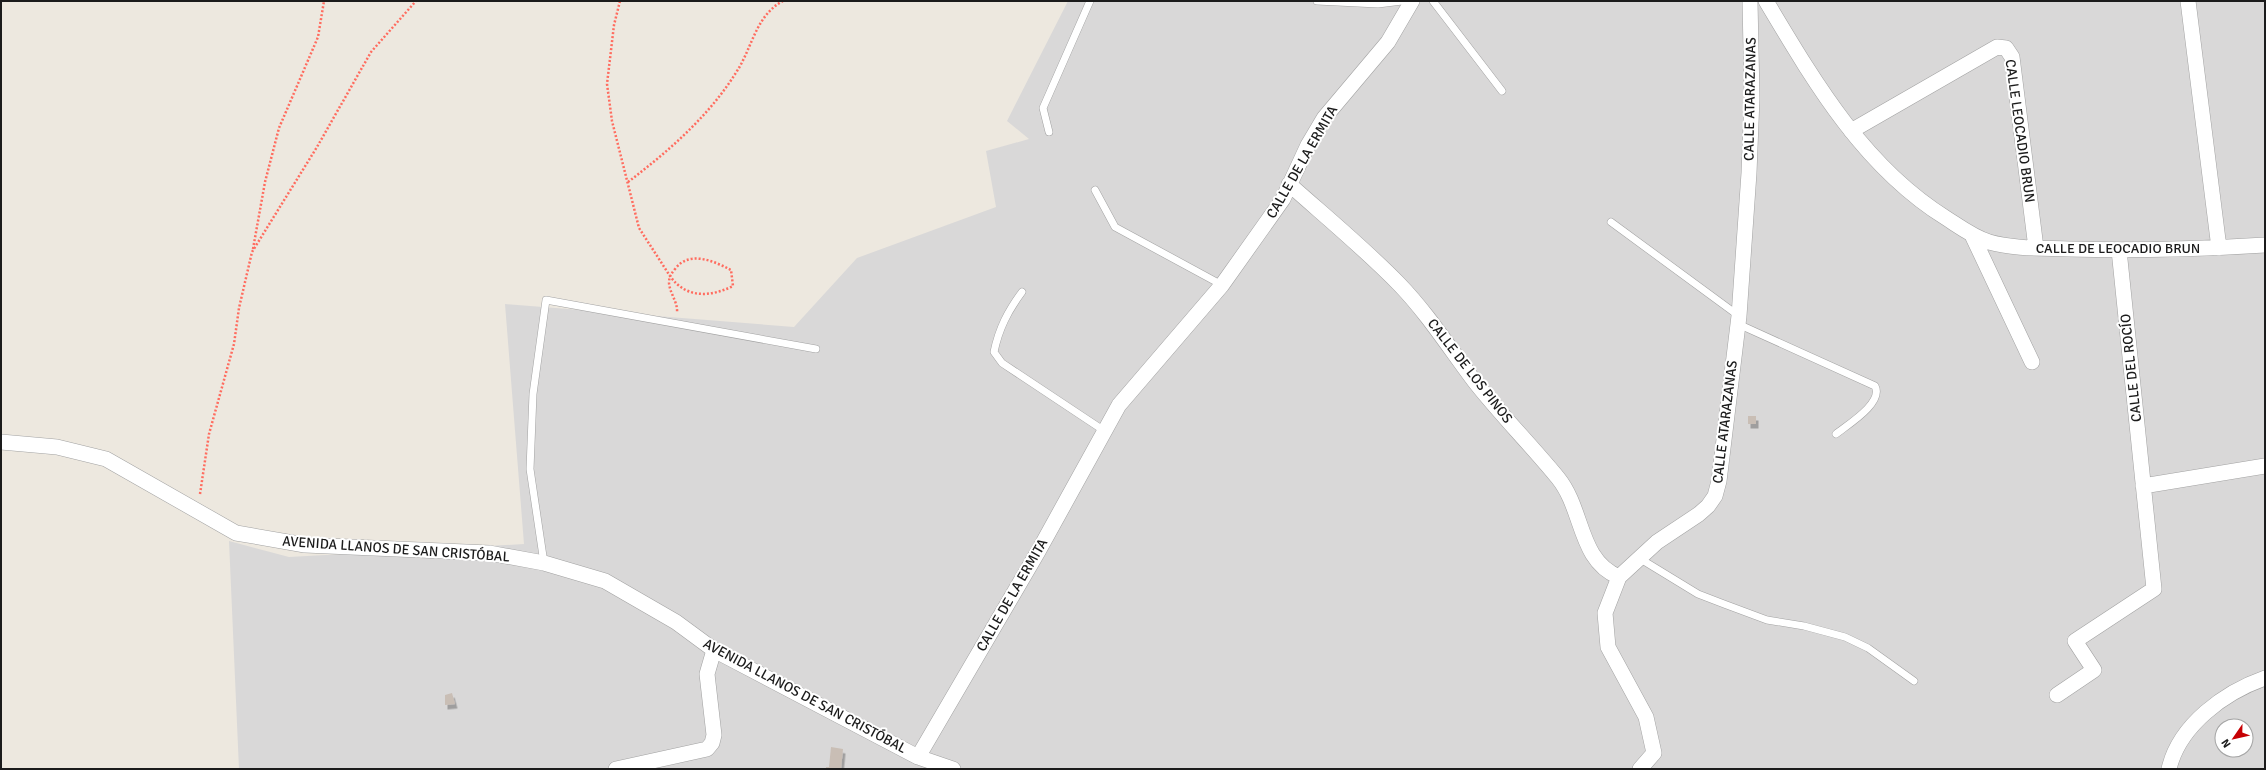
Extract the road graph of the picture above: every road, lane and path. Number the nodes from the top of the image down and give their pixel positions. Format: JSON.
{"nodes":[{"id":1,"x":324,"y":1,"type":"edge"},
{"id":2,"x":416,"y":1,"type":"edge"},
{"id":3,"x":620,"y":1,"type":"edge"},
{"id":4,"x":783,"y":1,"type":"edge"},
{"id":5,"x":1090,"y":1,"type":"edge"},
{"id":6,"x":1317,"y":1,"type":"edge"},
{"id":7,"x":1402,"y":1,"type":"edge"},
{"id":8,"x":1412,"y":1,"type":"edge"},
{"id":9,"x":1433,"y":1,"type":"edge"},
{"id":10,"x":1750,"y":1,"type":"edge"},
{"id":11,"x":1766,"y":1,"type":"edge"},
{"id":12,"x":2188,"y":1,"type":"edge"},
{"id":13,"x":1502,"y":91,"type":"dead end"},
{"id":14,"x":1851,"y":131,"type":"junction"},
{"id":15,"x":1048,"y":132,"type":"dead end"},
{"id":16,"x":628,"y":182,"type":"junction"},
{"id":17,"x":1289,"y":184,"type":"junction"},
{"id":18,"x":1095,"y":190,"type":"dead end"},
{"id":19,"x":1611,"y":222,"type":"dead end"},
{"id":20,"x":1972,"y":235,"type":"junction"},
{"id":21,"x":2265,"y":245,"type":"edge"},
{"id":22,"x":2036,"y":248,"type":"junction"},
{"id":23,"x":2218,"y":248,"type":"junction"},
{"id":24,"x":2119,"y":250,"type":"junction"},
{"id":25,"x":252,"y":252,"type":"junction"},
{"id":26,"x":670,"y":276,"type":"junction"},
{"id":27,"x":1222,"y":285,"type":"junction"},
{"id":28,"x":1022,"y":292,"type":"dead end"},
{"id":29,"x":1738,"y":320,"type":"junction"},
{"id":30,"x":675,"y":324,"type":"junction"},
{"id":31,"x":816,"y":349,"type":"dead end"},
{"id":32,"x":2032,"y":362,"type":"dead end"},
{"id":33,"x":1106,"y":432,"type":"junction"},
{"id":34,"x":1836,"y":434,"type":"dead end"},
{"id":35,"x":1,"y":442,"type":"edge"},
{"id":36,"x":2265,"y":466,"type":"edge"},
{"id":37,"x":2143,"y":486,"type":"junction"},
{"id":38,"x":198,"y":512,"type":"junction"},
{"id":39,"x":1639,"y":558,"type":"junction"},
{"id":40,"x":544,"y":563,"type":"junction"},
{"id":41,"x":1619,"y":577,"type":"junction"},
{"id":42,"x":714,"y":650,"type":"junction"},
{"id":43,"x":2265,"y":678,"type":"edge"},
{"id":44,"x":1914,"y":681,"type":"dead end"},
{"id":45,"x":2057,"y":695,"type":"dead end"},
{"id":46,"x":923,"y":762,"type":"edge"},
{"id":47,"x":616,"y":769,"type":"edge"},
{"id":48,"x":953,"y":769,"type":"edge"},
{"id":49,"x":1640,"y":769,"type":"edge"},
{"id":50,"x":2169,"y":769,"type":"edge"}],
"edges":[{"from":1,"to":25,"type":"path"},
{"from":2,"to":25,"type":"path"},
{"from":3,"to":16,"type":"path"},
{"from":4,"to":16,"type":"path"},
{"from":5,"to":15,"type":"lane"},
{"from":6,"to":7,"type":"lane"},
{"from":8,"to":17,"type":"street","name":"CALLE DE LA ERMITA"},
{"from":9,"to":13,"type":"lane"},
{"from":10,"to":29,"type":"street","name":"CALLE ATARAZANAS"},
{"from":11,"to":14,"type":"street","name":"CALLE DE LEOCADIO BRUN"},
{"from":12,"to":23,"type":"street"},
{"from":14,"to":20,"type":"street","name":"CALLE DE LEOCADIO BRUN"},
{"from":14,"to":22,"type":"street","name":"CALLE LEOCADIO BRUN"},
{"from":16,"to":26,"type":"path"},
{"from":17,"to":27,"type":"street","name":"CALLE DE LA ERMITA"},
{"from":17,"to":41,"type":"street","name":"CALLE DE LOS PINOS"},
{"from":18,"to":27,"type":"lane"},
{"from":19,"to":29,"type":"lane"},
{"from":20,"to":22,"type":"street","name":"CALLE DE LEOCADIO BRUN"},
{"from":20,"to":32,"type":"street"},
{"from":21,"to":23,"type":"street","name":"CALLE DE LEOCADIO BRUN"},
{"from":22,"to":24,"type":"street","name":"CALLE DE LEOCADIO BRUN"},
{"from":23,"to":24,"type":"street","name":"CALLE DE LEOCADIO BRUN"},
{"from":24,"to":37,"type":"street","name":"CALLE DEL ROCÍO"},
{"from":25,"to":38,"type":"path"},
{"from":26,"to":26,"type":"path"},
{"from":26,"to":30,"type":"path"},
{"from":27,"to":33,"type":"street","name":"CALLE DE LA ERMITA"},
{"from":28,"to":33,"type":"lane"},
{"from":29,"to":34,"type":"lane"},
{"from":29,"to":39,"type":"street","name":"CALLE ATARAZANAS"},
{"from":30,"to":31,"type":"lane"},
{"from":30,"to":40,"type":"lane"},
{"from":33,"to":46,"type":"street","name":"CALLE DE LA ERMITA"},
{"from":35,"to":38,"type":"street","name":"AVENIDA LLANOS DE SAN CRISTÓBAL"},
{"from":36,"to":37,"type":"street"},
{"from":37,"to":45,"type":"street","name":"CALLE DEL ROCÍO"},
{"from":38,"to":40,"type":"street","name":"AVENIDA LLANOS DE SAN CRISTÓBAL"},
{"from":39,"to":41,"type":"street","name":"CALLE ATARAZANAS"},
{"from":39,"to":44,"type":"lane"},
{"from":40,"to":42,"type":"street","name":"AVENIDA LLANOS DE SAN CRISTÓBAL"},
{"from":41,"to":49,"type":"street","name":"CALLE ATARAZANAS"},
{"from":42,"to":46,"type":"street","name":"AVENIDA LLANOS DE SAN CRISTÓBAL"},
{"from":42,"to":47,"type":"street"},
{"from":43,"to":50,"type":"street"},
{"from":46,"to":48,"type":"street","name":"AVENIDA LLANOS DE SAN CRISTÓBAL"}]}
